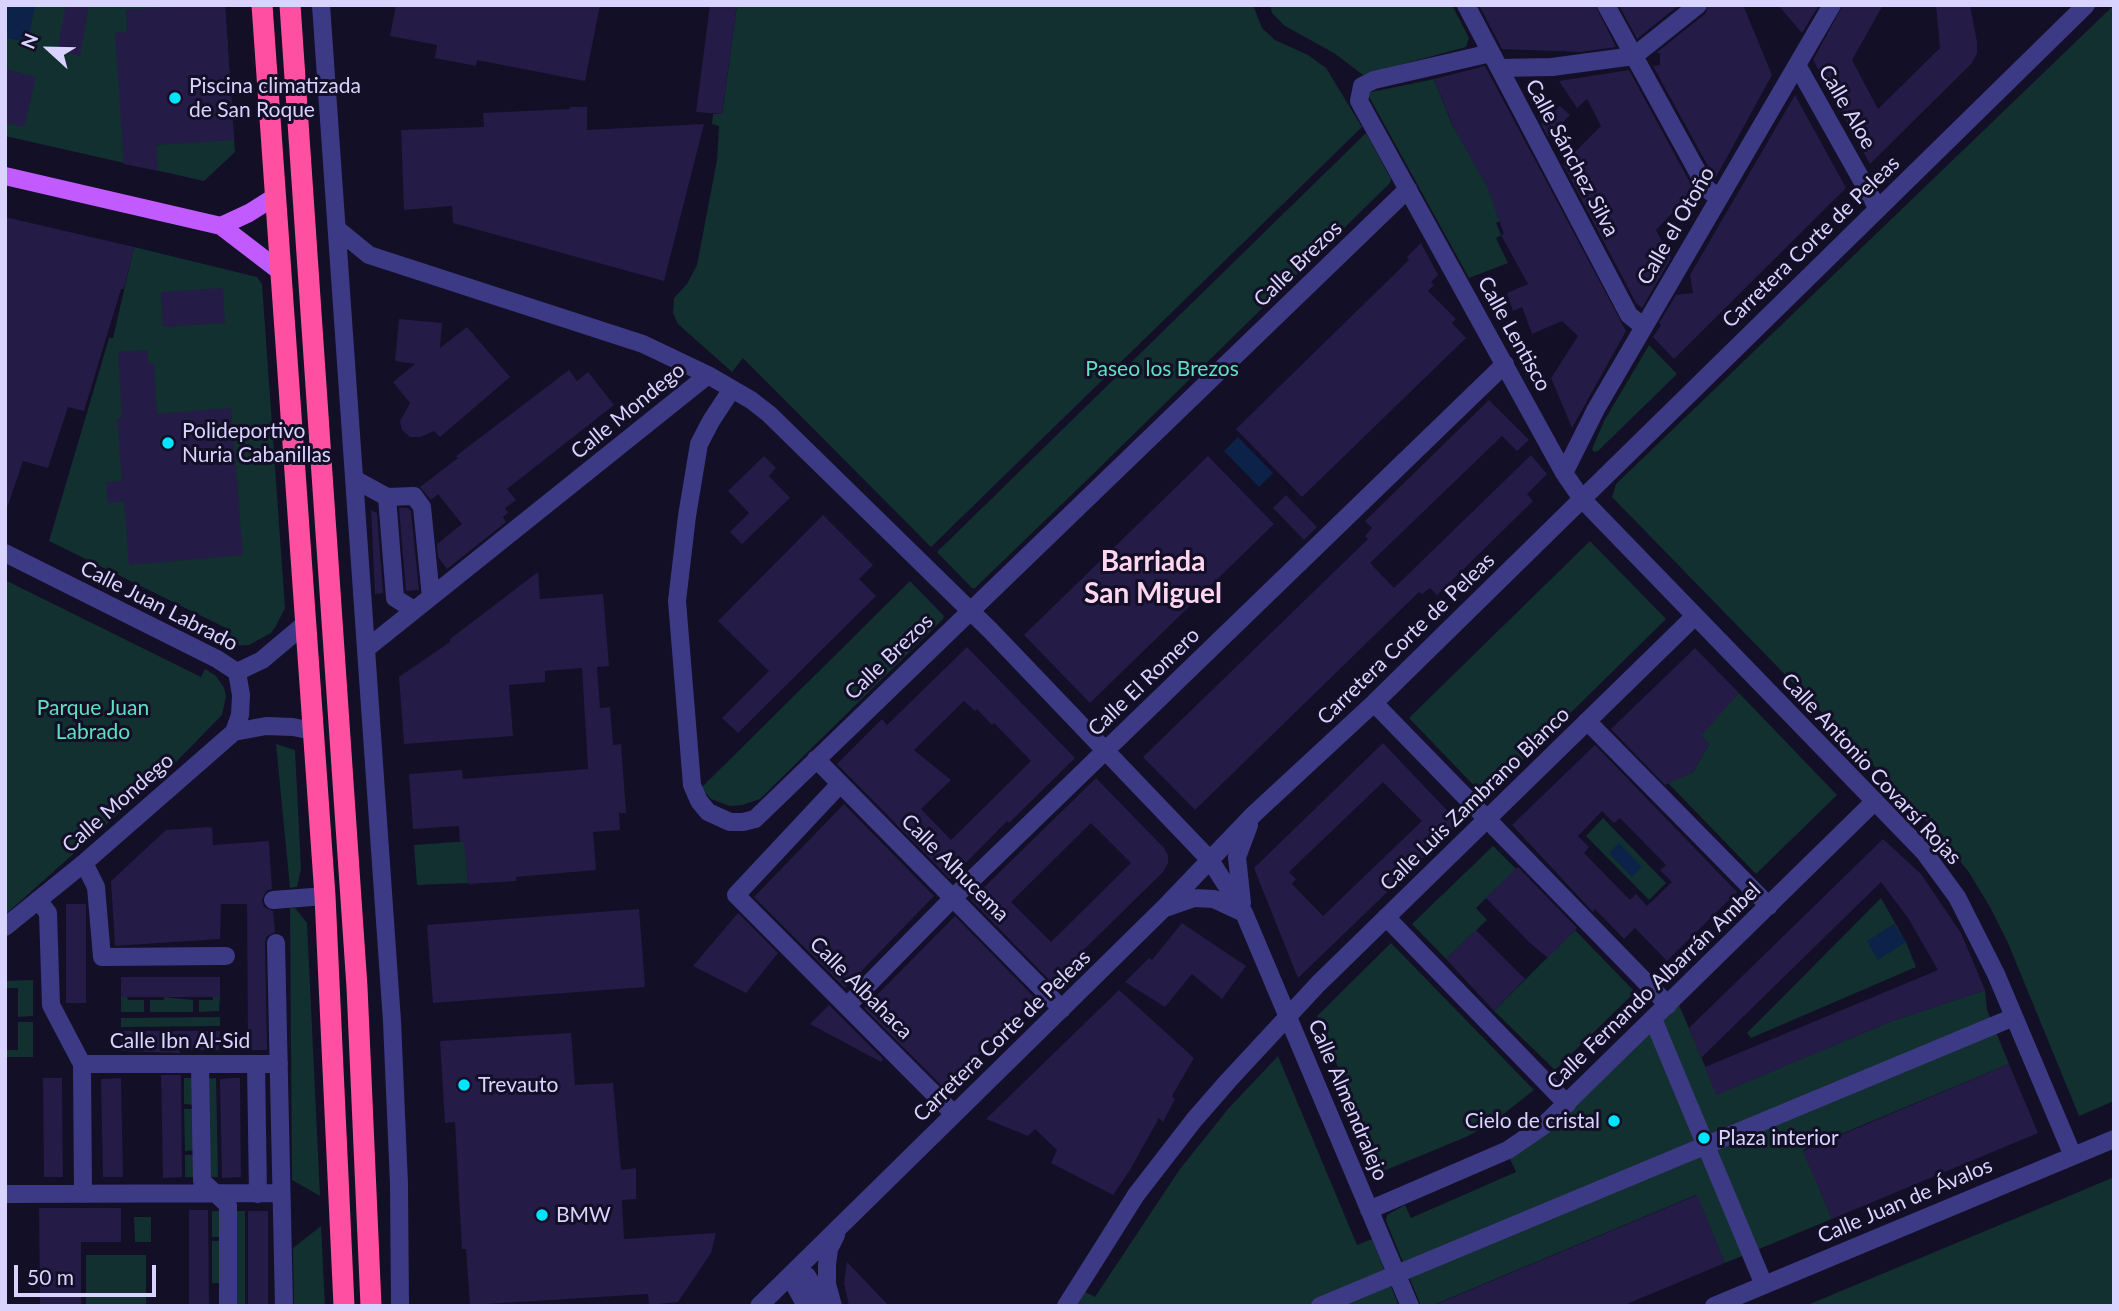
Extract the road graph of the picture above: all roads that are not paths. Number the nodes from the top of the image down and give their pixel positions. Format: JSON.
{"nodes":[{"id":1,"x":262,"y":5,"type":"edge"},
{"id":2,"x":290,"y":5,"type":"edge"},
{"id":3,"x":321,"y":5,"type":"edge"},
{"id":4,"x":1466,"y":5,"type":"edge"},
{"id":5,"x":1606,"y":5,"type":"edge"},
{"id":6,"x":1698,"y":5,"type":"edge"},
{"id":7,"x":1832,"y":5,"type":"edge"},
{"id":8,"x":2086,"y":5,"type":"edge"},
{"id":9,"x":1634,"y":56,"type":"junction"},
{"id":10,"x":1495,"y":61,"type":"junction"},
{"id":11,"x":1797,"y":65,"type":"junction"},
{"id":12,"x":5,"y":176,"type":"edge"},
{"id":13,"x":1408,"y":190,"type":"junction"},
{"id":14,"x":276,"y":196,"type":"junction"},
{"id":15,"x":1719,"y":198,"type":"junction"},
{"id":16,"x":1878,"y":209,"type":"junction"},
{"id":17,"x":221,"y":226,"type":"junction"},
{"id":18,"x":337,"y":229,"type":"junction"},
{"id":19,"x":369,"y":255,"type":"junction"},
{"id":20,"x":281,"y":272,"type":"junction"},
{"id":21,"x":341,"y":275,"type":"junction"},
{"id":22,"x":1644,"y":327,"type":"junction"},
{"id":23,"x":1505,"y":364,"type":"junction"},
{"id":24,"x":708,"y":375,"type":"junction"},
{"id":25,"x":732,"y":388,"type":"junction"},
{"id":26,"x":1564,"y":473,"type":"junction"},
{"id":27,"x":354,"y":480,"type":"junction"},
{"id":28,"x":387,"y":497,"type":"junction"},
{"id":29,"x":1582,"y":499,"type":"junction"},
{"id":30,"x":5,"y":553,"type":"edge"},
{"id":31,"x":431,"y":597,"type":"junction"},
{"id":32,"x":414,"y":610,"type":"junction"},
{"id":33,"x":970,"y":610,"type":"junction"},
{"id":34,"x":1695,"y":616,"type":"junction"},
{"id":35,"x":306,"y":622,"type":"junction"},
{"id":36,"x":366,"y":649,"type":"junction"},
{"id":37,"x":237,"y":672,"type":"junction"},
{"id":38,"x":241,"y":695,"type":"junction"},
{"id":39,"x":1374,"y":703,"type":"junction"},
{"id":40,"x":1587,"y":721,"type":"junction"},
{"id":41,"x":266,"y":726,"type":"junction"},
{"id":42,"x":313,"y":731,"type":"junction"},
{"id":43,"x":234,"y":732,"type":"junction"},
{"id":44,"x":1105,"y":751,"type":"junction"},
{"id":45,"x":816,"y":760,"type":"junction"},
{"id":46,"x":840,"y":784,"type":"junction"},
{"id":47,"x":1875,"y":801,"type":"junction"},
{"id":48,"x":1254,"y":814,"type":"junction"},
{"id":49,"x":1487,"y":819,"type":"junction"},
{"id":50,"x":1214,"y":856,"type":"junction"},
{"id":51,"x":84,"y":863,"type":"junction"},
{"id":52,"x":1238,"y":884,"type":"junction"},
{"id":53,"x":325,"y":896,"type":"junction"},
{"id":54,"x":953,"y":898,"type":"junction"},
{"id":55,"x":273,"y":900,"type":"dead end"},
{"id":56,"x":38,"y":901,"type":"junction"},
{"id":57,"x":1769,"y":906,"type":"junction"},
{"id":58,"x":1164,"y":908,"type":"junction"},
{"id":59,"x":1244,"y":913,"type":"junction"},
{"id":60,"x":1386,"y":917,"type":"junction"},
{"id":61,"x":5,"y":927,"type":"edge"},
{"id":62,"x":276,"y":943,"type":"dead end"},
{"id":63,"x":226,"y":956,"type":"dead end"},
{"id":64,"x":1668,"y":1005,"type":"junction"},
{"id":65,"x":847,"y":1006,"type":"junction"},
{"id":66,"x":1062,"y":1009,"type":"junction"},
{"id":67,"x":1287,"y":1016,"type":"junction"},
{"id":68,"x":2014,"y":1017,"type":"junction"},
{"id":69,"x":1653,"y":1019,"type":"junction"},
{"id":70,"x":82,"y":1064,"type":"junction"},
{"id":71,"x":200,"y":1064,"type":"junction"},
{"id":72,"x":256,"y":1064,"type":"junction"},
{"id":73,"x":279,"y":1064,"type":"junction"},
{"id":74,"x":1567,"y":1104,"type":"junction"},
{"id":75,"x":954,"y":1114,"type":"junction"},
{"id":76,"x":2114,"y":1139,"type":"edge"},
{"id":77,"x":1706,"y":1145,"type":"junction"},
{"id":78,"x":2073,"y":1156,"type":"junction"},
{"id":79,"x":215,"y":1193,"type":"junction"},
{"id":80,"x":281,"y":1193,"type":"junction"},
{"id":81,"x":5,"y":1194,"type":"edge"},
{"id":82,"x":83,"y":1194,"type":"junction"},
{"id":83,"x":258,"y":1194,"type":"junction"},
{"id":84,"x":1369,"y":1210,"type":"junction"},
{"id":85,"x":839,"y":1227,"type":"junction"},
{"id":86,"x":793,"y":1272,"type":"junction"},
{"id":87,"x":1396,"y":1274,"type":"junction"},
{"id":88,"x":1764,"y":1285,"type":"junction"},
{"id":89,"x":228,"y":1306,"type":"edge"},
{"id":90,"x":284,"y":1306,"type":"edge"},
{"id":91,"x":344,"y":1306,"type":"edge"},
{"id":92,"x":371,"y":1306,"type":"edge"},
{"id":93,"x":400,"y":1306,"type":"edge"},
{"id":94,"x":759,"y":1306,"type":"edge"},
{"id":95,"x":806,"y":1306,"type":"edge"},
{"id":96,"x":822,"y":1306,"type":"edge"},
{"id":97,"x":833,"y":1306,"type":"edge"},
{"id":98,"x":1066,"y":1306,"type":"edge"},
{"id":99,"x":1320,"y":1306,"type":"edge"},
{"id":100,"x":1410,"y":1306,"type":"edge"},
{"id":101,"x":1714,"y":1306,"type":"edge"}],
"edges":[{"from":1,"to":14,"type":"highway"},
{"from":2,"to":92,"type":"highway"},
{"from":3,"to":18,"type":"street"},
{"from":4,"to":10,"type":"street","name":"Calle Sánchez Silva"},
{"from":5,"to":9,"type":"street"},
{"from":6,"to":9,"type":"street"},
{"from":7,"to":11,"type":"street","name":"Calle el Otoño"},
{"from":8,"to":16,"type":"street","name":"Carretera Corte de Peleas"},
{"from":9,"to":10,"type":"street"},
{"from":9,"to":15,"type":"street"},
{"from":10,"to":13,"type":"street","name":"Calle Lentisco"},
{"from":10,"to":22,"type":"street","name":"Calle Sánchez Silva"},
{"from":11,"to":15,"type":"street","name":"Calle el Otoño"},
{"from":11,"to":16,"type":"street","name":"Calle Aloe"},
{"from":12,"to":17,"type":"main road"},
{"from":13,"to":23,"type":"street","name":"Calle Lentisco"},
{"from":13,"to":33,"type":"street","name":"Calle Brezos"},
{"from":14,"to":17,"type":"main road"},
{"from":14,"to":20,"type":"highway"},
{"from":15,"to":22,"type":"street","name":"Calle el Otoño"},
{"from":16,"to":29,"type":"street","name":"Carretera Corte de Peleas"},
{"from":17,"to":20,"type":"main road"},
{"from":18,"to":19,"type":"street"},
{"from":18,"to":21,"type":"street"},
{"from":19,"to":21,"type":"street"},
{"from":19,"to":24,"type":"street"},
{"from":20,"to":35,"type":"highway"},
{"from":21,"to":27,"type":"street"},
{"from":22,"to":26,"type":"street","name":"Calle el Otoño"},
{"from":23,"to":26,"type":"street","name":"Calle Lentisco"},
{"from":23,"to":44,"type":"street","name":"Calle El Romero"},
{"from":24,"to":25,"type":"street","name":"Calle Mondego"},
{"from":24,"to":31,"type":"street","name":"Calle Mondego"},
{"from":25,"to":33,"type":"street","name":"Calle Mondego"},
{"from":25,"to":45,"type":"street","name":"Calle Brezos"},
{"from":26,"to":29,"type":"street","name":"Calle Lentisco"},
{"from":27,"to":28,"type":"street"},
{"from":27,"to":36,"type":"street"},
{"from":28,"to":31,"type":"street"},
{"from":28,"to":32,"type":"street"},
{"from":29,"to":34,"type":"street","name":"Calle Antonio Covarsí Rojas"},
{"from":29,"to":39,"type":"street","name":"Carretera Corte de Peleas"},
{"from":30,"to":37,"type":"street","name":"Calle Juan Labrado"},
{"from":31,"to":32,"type":"street","name":"Calle Mondego"},
{"from":32,"to":36,"type":"street","name":"Calle Mondego"},
{"from":33,"to":44,"type":"street","name":"Calle Mondego"},
{"from":33,"to":45,"type":"street","name":"Calle Brezos"},
{"from":34,"to":40,"type":"street","name":"Calle Luis Zambrano Blanco"},
{"from":34,"to":47,"type":"street","name":"Calle Antonio Covarsí Rojas"},
{"from":35,"to":37,"type":"street"},
{"from":35,"to":42,"type":"highway"},
{"from":36,"to":93,"type":"street"},
{"from":37,"to":38,"type":"street","name":"Calle Juan Labrado"},
{"from":38,"to":41,"type":"street"},
{"from":38,"to":43,"type":"street","name":"Calle Juan Labrado"},
{"from":39,"to":48,"type":"street","name":"Carretera Corte de Peleas"},
{"from":39,"to":49,"type":"street"},
{"from":40,"to":49,"type":"street","name":"Calle Luis Zambrano Blanco"},
{"from":40,"to":57,"type":"street"},
{"from":41,"to":42,"type":"street"},
{"from":41,"to":43,"type":"street"},
{"from":42,"to":53,"type":"highway"},
{"from":43,"to":51,"type":"street","name":"Calle Mondego"},
{"from":44,"to":50,"type":"street","name":"Calle Mondego"},
{"from":44,"to":54,"type":"street","name":"Calle El Romero"},
{"from":45,"to":46,"type":"street","name":"Calle Alhucema"},
{"from":46,"to":54,"type":"street","name":"Calle Alhucema"},
{"from":46,"to":65,"type":"street","name":"Calle Albahaca"},
{"from":47,"to":57,"type":"street","name":"Calle Fernando Albarrán Ambel"},
{"from":47,"to":68,"type":"street","name":"Calle Antonio Covarsí Rojas"},
{"from":48,"to":50,"type":"street","name":"Carretera Corte de Peleas"},
{"from":48,"to":52,"type":"street","name":"Calle Almendralejo"},
{"from":49,"to":60,"type":"street","name":"Calle Luis Zambrano Blanco"},
{"from":49,"to":64,"type":"street"},
{"from":50,"to":52,"type":"street","name":"Calle Almendralejo"},
{"from":50,"to":58,"type":"street","name":"Carretera Corte de Peleas"},
{"from":50,"to":59,"type":"street","name":"Calle Almendralejo"},
{"from":51,"to":56,"type":"street","name":"Calle Mondego"},
{"from":51,"to":63,"type":"street"},
{"from":52,"to":59,"type":"street","name":"Calle Almendralejo"},
{"from":53,"to":55,"type":"street"},
{"from":53,"to":91,"type":"highway"},
{"from":54,"to":65,"type":"street","name":"Calle El Romero"},
{"from":54,"to":66,"type":"street","name":"Calle Alhucema"},
{"from":56,"to":61,"type":"street","name":"Calle Mondego"},
{"from":56,"to":70,"type":"street"},
{"from":57,"to":64,"type":"street","name":"Calle Fernando Albarrán Ambel"},
{"from":58,"to":59,"type":"street"},
{"from":58,"to":66,"type":"street","name":"Carretera Corte de Peleas"},
{"from":59,"to":67,"type":"street","name":"Calle Almendralejo"},
{"from":60,"to":67,"type":"street","name":"Calle Luis Zambrano Blanco"},
{"from":60,"to":74,"type":"street"},
{"from":62,"to":73,"type":"street"},
{"from":64,"to":69,"type":"street","name":"Calle Fernando Albarrán Ambel"},
{"from":65,"to":75,"type":"street","name":"Calle Albahaca"},
{"from":66,"to":75,"type":"street","name":"Carretera Corte de Peleas"},
{"from":67,"to":84,"type":"street","name":"Calle Almendralejo"},
{"from":67,"to":98,"type":"street","name":"Calle Luis Zambrano Blanco"},
{"from":68,"to":77,"type":"street"},
{"from":68,"to":78,"type":"street","name":"Calle Antonio Covarsí Rojas"},
{"from":69,"to":74,"type":"street","name":"Calle Fernando Albarrán Ambel"},
{"from":69,"to":77,"type":"street"},
{"from":70,"to":71,"type":"street","name":"Calle Ibn Al-Sid"},
{"from":70,"to":82,"type":"street"},
{"from":71,"to":72,"type":"street","name":"Calle Ibn Al-Sid"},
{"from":71,"to":79,"type":"street"},
{"from":72,"to":73,"type":"street","name":"Calle Ibn Al-Sid"},
{"from":72,"to":83,"type":"street"},
{"from":73,"to":80,"type":"street"},
{"from":74,"to":84,"type":"street","name":"Calle Fernando Albarrán Ambel"},
{"from":75,"to":85,"type":"street","name":"Carretera Corte de Peleas"},
{"from":76,"to":78,"type":"street","name":"Calle Juan de Ávalos"},
{"from":77,"to":87,"type":"street"},
{"from":77,"to":88,"type":"street"},
{"from":78,"to":88,"type":"street","name":"Calle Juan de Ávalos"},
{"from":79,"to":82,"type":"street"},
{"from":79,"to":83,"type":"street"},
{"from":79,"to":89,"type":"street"},
{"from":80,"to":83,"type":"street"},
{"from":80,"to":90,"type":"street"},
{"from":81,"to":82,"type":"street"},
{"from":84,"to":87,"type":"street","name":"Calle Almendralejo"},
{"from":85,"to":86,"type":"street","name":"Carretera Corte de Peleas"},
{"from":85,"to":97,"type":"street"},
{"from":86,"to":94,"type":"street","name":"Carretera Corte de Peleas"},
{"from":86,"to":95,"type":"street"},
{"from":86,"to":96,"type":"street"},
{"from":87,"to":99,"type":"street"},
{"from":87,"to":100,"type":"street","name":"Calle Almendralejo"},
{"from":88,"to":101,"type":"street","name":"Calle Juan de Ávalos"}]}
